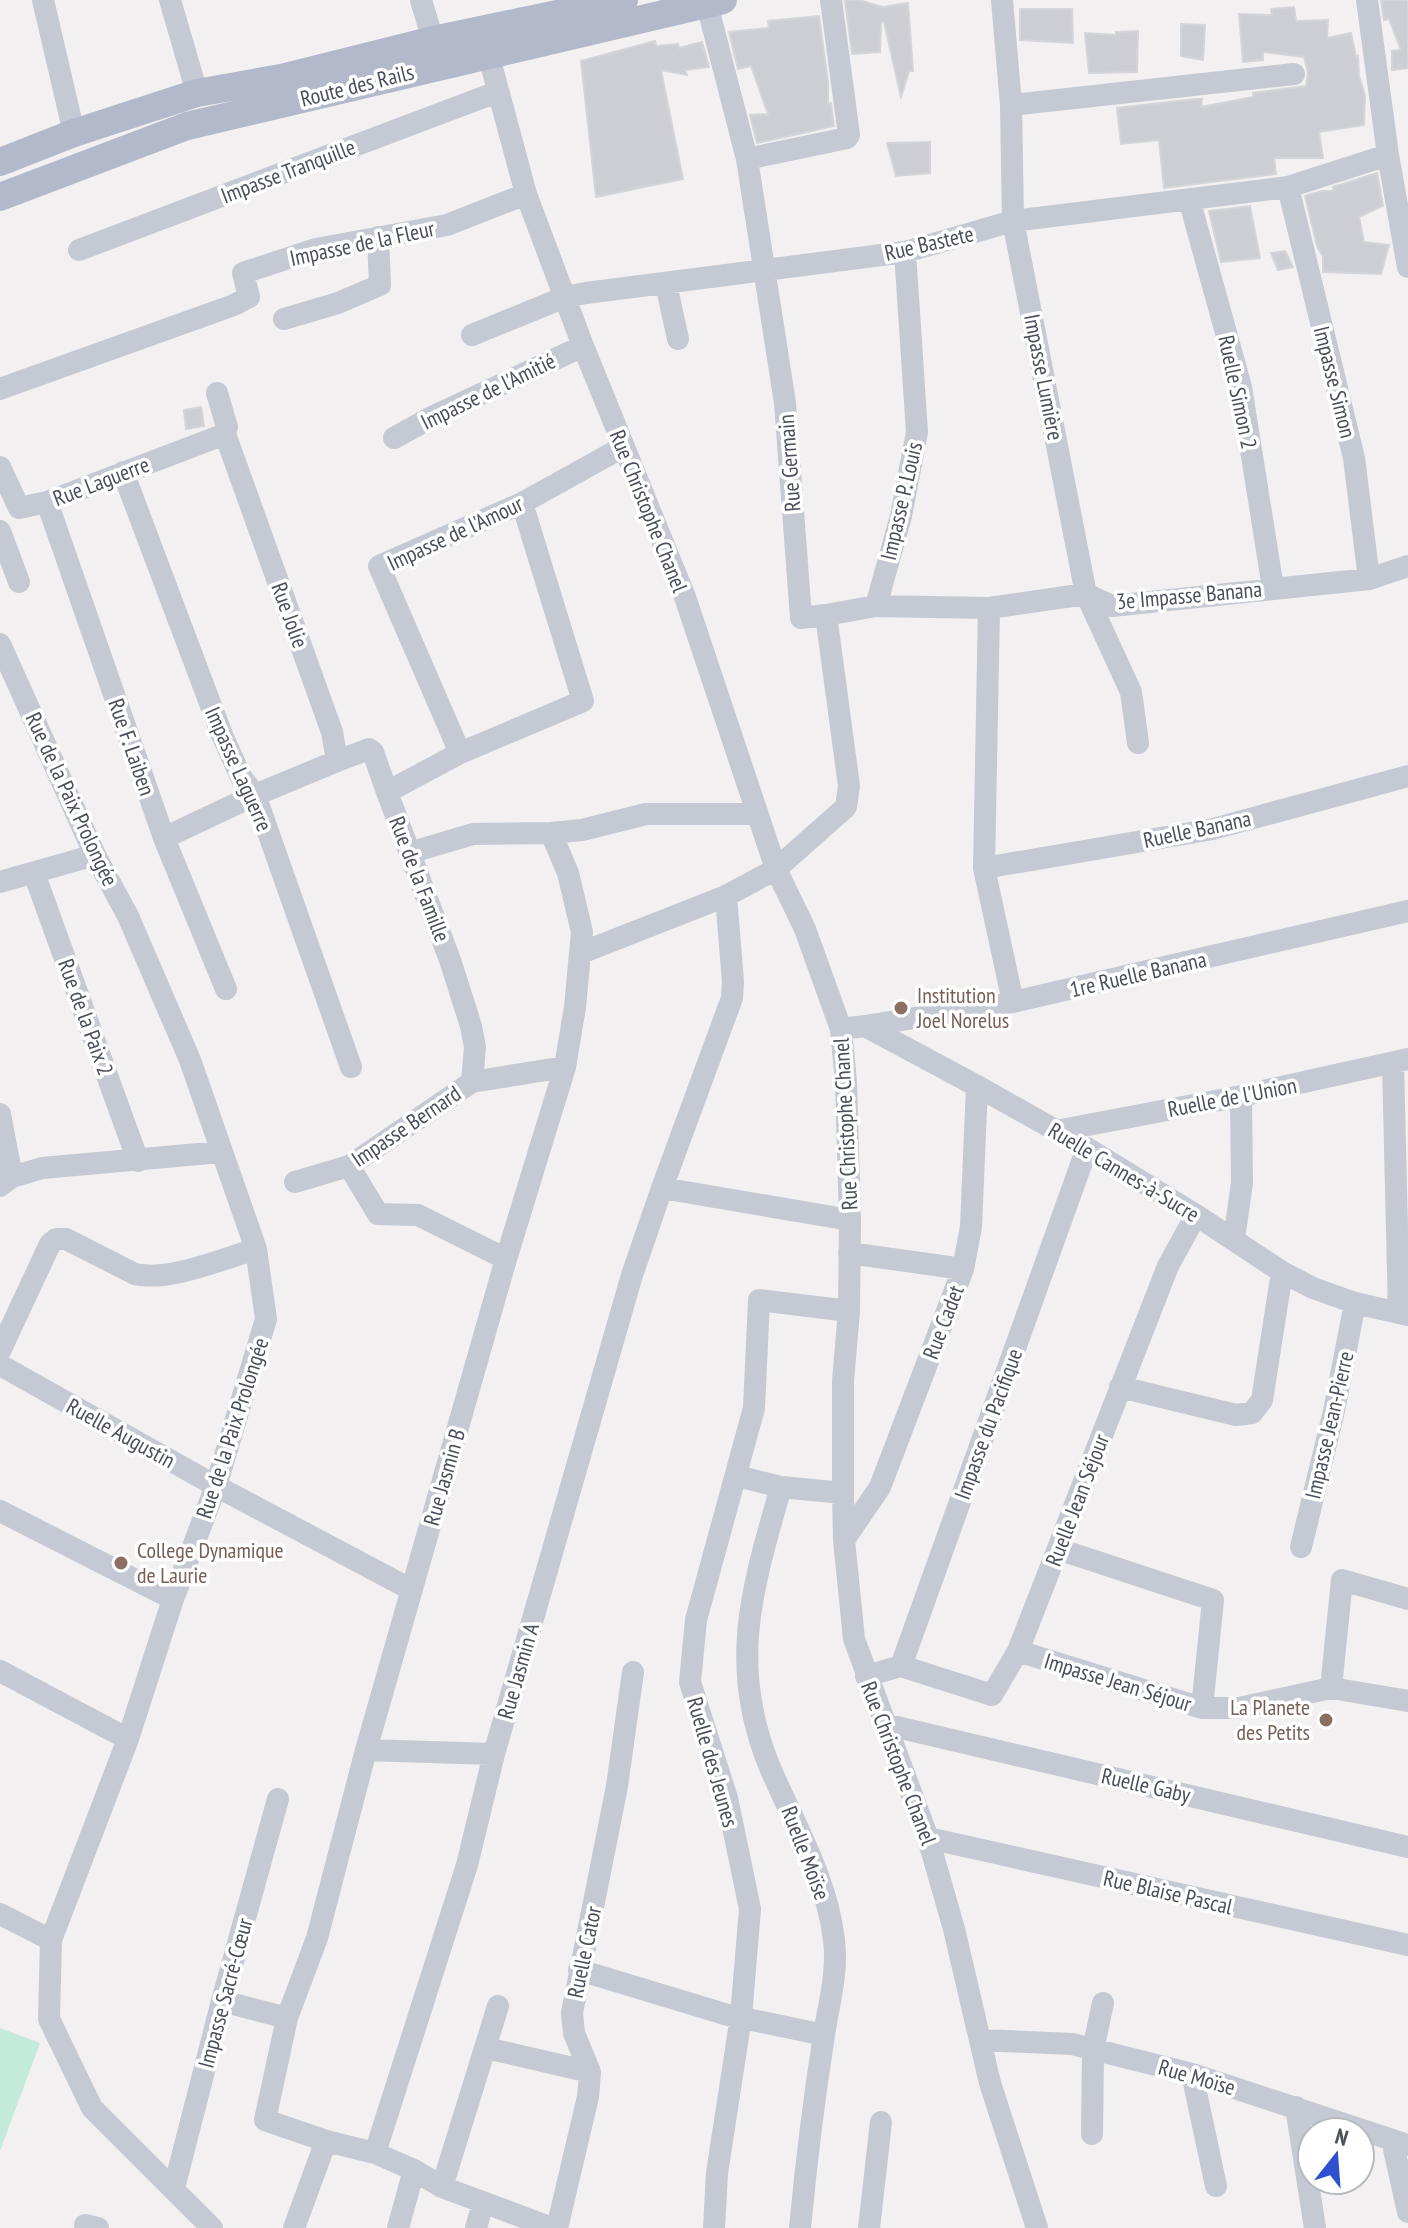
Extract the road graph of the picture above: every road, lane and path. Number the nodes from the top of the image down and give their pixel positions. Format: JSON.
{"nodes":[{"id":1,"x":43,"y":0,"type":"edge"},
{"id":2,"x":170,"y":0,"type":"edge"},
{"id":3,"x":421,"y":0,"type":"edge"},
{"id":4,"x":624,"y":0,"type":"edge"},
{"id":5,"x":831,"y":0,"type":"edge"},
{"id":6,"x":1002,"y":0,"type":"edge"},
{"id":7,"x":1367,"y":0,"type":"edge"},
{"id":8,"x":715,"y":2,"type":"edge"},
{"id":9,"x":531,"y":9,"type":"edge"},
{"id":10,"x":433,"y":40,"type":"junction"},
{"id":11,"x":485,"y":42,"type":"junction"},
{"id":12,"x":1294,"y":74,"type":"dead end"},
{"id":13,"x":497,"y":92,"type":"junction"},
{"id":14,"x":197,"y":93,"type":"junction"},
{"id":15,"x":1011,"y":105,"type":"junction"},
{"id":16,"x":74,"y":133,"type":"junction"},
{"id":17,"x":1388,"y":155,"type":"junction"},
{"id":18,"x":747,"y":159,"type":"junction"},
{"id":19,"x":0,"y":162,"type":"edge"},
{"id":20,"x":1288,"y":187,"type":"junction"},
{"id":21,"x":526,"y":194,"type":"junction"},
{"id":22,"x":0,"y":197,"type":"edge"},
{"id":23,"x":1189,"y":199,"type":"junction"},
{"id":24,"x":1013,"y":221,"type":"junction"},
{"id":25,"x":378,"y":237,"type":"junction"},
{"id":26,"x":79,"y":250,"type":"dead end"},
{"id":27,"x":905,"y":252,"type":"junction"},
{"id":28,"x":1408,"y":267,"type":"edge"},
{"id":29,"x":763,"y":269,"type":"junction"},
{"id":30,"x":666,"y":284,"type":"junction"},
{"id":31,"x":565,"y":297,"type":"junction"},
{"id":32,"x":284,"y":319,"type":"dead end"},
{"id":33,"x":472,"y":335,"type":"dead end"},
{"id":34,"x":678,"y":339,"type":"dead end"},
{"id":35,"x":583,"y":346,"type":"junction"},
{"id":36,"x":0,"y":389,"type":"edge"},
{"id":37,"x":217,"y":393,"type":"dead end"},
{"id":38,"x":225,"y":434,"type":"junction"},
{"id":39,"x":394,"y":438,"type":"dead end"},
{"id":40,"x":623,"y":447,"type":"junction"},
{"id":41,"x":0,"y":467,"type":"edge"},
{"id":42,"x":123,"y":472,"type":"junction"},
{"id":43,"x":47,"y":502,"type":"junction"},
{"id":44,"x":522,"y":503,"type":"junction"},
{"id":45,"x":9,"y":513,"type":"edge"},
{"id":46,"x":0,"y":531,"type":"edge"},
{"id":47,"x":1408,"y":566,"type":"edge"},
{"id":48,"x":1369,"y":579,"type":"junction"},
{"id":49,"x":19,"y":582,"type":"dead end"},
{"id":50,"x":1273,"y":588,"type":"junction"},
{"id":51,"x":1086,"y":594,"type":"junction"},
{"id":52,"x":876,"y":606,"type":"junction"},
{"id":53,"x":989,"y":608,"type":"junction"},
{"id":54,"x":826,"y":615,"type":"junction"},
{"id":55,"x":0,"y":644,"type":"edge"},
{"id":56,"x":1138,"y":743,"type":"dead end"},
{"id":57,"x":460,"y":753,"type":"junction"},
{"id":58,"x":337,"y":761,"type":"junction"},
{"id":59,"x":1408,"y":776,"type":"edge"},
{"id":60,"x":387,"y":792,"type":"junction"},
{"id":61,"x":255,"y":795,"type":"junction"},
{"id":62,"x":757,"y":814,"type":"junction"},
{"id":63,"x":551,"y":833,"type":"junction"},
{"id":64,"x":164,"y":838,"type":"junction"},
{"id":65,"x":409,"y":853,"type":"junction"},
{"id":66,"x":95,"y":855,"type":"junction"},
{"id":67,"x":984,"y":868,"type":"junction"},
{"id":68,"x":776,"y":869,"type":"junction"},
{"id":69,"x":34,"y":873,"type":"junction"},
{"id":70,"x":0,"y":882,"type":"edge"},
{"id":71,"x":726,"y":896,"type":"junction"},
{"id":72,"x":1408,"y":911,"type":"edge"},
{"id":73,"x":581,"y":953,"type":"junction"},
{"id":74,"x":226,"y":989,"type":"dead end"},
{"id":75,"x":1013,"y":1002,"type":"junction"},
{"id":76,"x":865,"y":1026,"type":"junction"},
{"id":77,"x":841,"y":1029,"type":"junction"},
{"id":78,"x":1401,"y":1061,"type":"edge"},
{"id":79,"x":351,"y":1067,"type":"dead end"},
{"id":80,"x":565,"y":1067,"type":"junction"},
{"id":81,"x":472,"y":1082,"type":"junction"},
{"id":82,"x":977,"y":1086,"type":"junction"},
{"id":83,"x":1241,"y":1096,"type":"junction"},
{"id":84,"x":0,"y":1114,"type":"edge"},
{"id":85,"x":1056,"y":1131,"type":"junction"},
{"id":86,"x":1087,"y":1148,"type":"junction"},
{"id":87,"x":221,"y":1152,"type":"junction"},
{"id":88,"x":138,"y":1161,"type":"junction"},
{"id":89,"x":349,"y":1166,"type":"junction"},
{"id":90,"x":6,"y":1181,"type":"edge"},
{"id":91,"x":295,"y":1182,"type":"dead end"},
{"id":92,"x":662,"y":1188,"type":"junction"},
{"id":93,"x":1196,"y":1215,"type":"junction"},
{"id":94,"x":850,"y":1220,"type":"junction"},
{"id":95,"x":1234,"y":1239,"type":"junction"},
{"id":96,"x":256,"y":1249,"type":"junction"},
{"id":97,"x":849,"y":1253,"type":"junction"},
{"id":98,"x":506,"y":1259,"type":"junction"},
{"id":99,"x":963,"y":1269,"type":"junction"},
{"id":100,"x":1282,"y":1272,"type":"junction"},
{"id":101,"x":1404,"y":1289,"type":"edge"},
{"id":102,"x":1355,"y":1303,"type":"junction"},
{"id":103,"x":849,"y":1311,"type":"junction"},
{"id":104,"x":1404,"y":1314,"type":"edge"},
{"id":105,"x":0,"y":1351,"type":"edge"},
{"id":106,"x":0,"y":1365,"type":"edge"},
{"id":107,"x":1120,"y":1387,"type":"junction"},
{"id":108,"x":737,"y":1476,"type":"junction"},
{"id":109,"x":216,"y":1486,"type":"junction"},
{"id":110,"x":781,"y":1487,"type":"junction"},
{"id":111,"x":843,"y":1493,"type":"junction"},
{"id":112,"x":0,"y":1511,"type":"edge"},
{"id":113,"x":844,"y":1540,"type":"junction"},
{"id":114,"x":1301,"y":1547,"type":"dead end"},
{"id":115,"x":1058,"y":1549,"type":"junction"},
{"id":116,"x":412,"y":1590,"type":"junction"},
{"id":117,"x":173,"y":1599,"type":"junction"},
{"id":118,"x":1408,"y":1599,"type":"edge"},
{"id":119,"x":1018,"y":1651,"type":"junction"},
{"id":120,"x":901,"y":1666,"type":"junction"},
{"id":121,"x":0,"y":1671,"type":"edge"},
{"id":122,"x":633,"y":1672,"type":"dead end"},
{"id":123,"x":866,"y":1676,"type":"junction"},
{"id":124,"x":1331,"y":1688,"type":"junction"},
{"id":125,"x":1408,"y":1701,"type":"edge"},
{"id":126,"x":1202,"y":1708,"type":"junction"},
{"id":127,"x":884,"y":1724,"type":"junction"},
{"id":128,"x":128,"y":1739,"type":"junction"},
{"id":129,"x":366,"y":1750,"type":"junction"},
{"id":130,"x":494,"y":1754,"type":"junction"},
{"id":131,"x":278,"y":1799,"type":"dead end"},
{"id":132,"x":928,"y":1838,"type":"junction"},
{"id":133,"x":1408,"y":1847,"type":"edge"},
{"id":134,"x":0,"y":1914,"type":"edge"},
{"id":135,"x":51,"y":1940,"type":"junction"},
{"id":136,"x":1408,"y":1945,"type":"edge"},
{"id":137,"x":579,"y":1970,"type":"junction"},
{"id":138,"x":222,"y":2001,"type":"junction"},
{"id":139,"x":1103,"y":2003,"type":"dead end"},
{"id":140,"x":498,"y":2006,"type":"dead end"},
{"id":141,"x":741,"y":2017,"type":"junction"},
{"id":142,"x":287,"y":2018,"type":"junction"},
{"id":143,"x":824,"y":2035,"type":"junction"},
{"id":144,"x":981,"y":2040,"type":"junction"},
{"id":145,"x":486,"y":2048,"type":"junction"},
{"id":146,"x":1093,"y":2050,"type":"junction"},
{"id":147,"x":590,"y":2072,"type":"junction"},
{"id":148,"x":1192,"y":2074,"type":"junction"},
{"id":149,"x":1296,"y":2107,"type":"junction"},
{"id":150,"x":881,"y":2122,"type":"dead end"},
{"id":151,"x":1092,"y":2134,"type":"dead end"},
{"id":152,"x":326,"y":2141,"type":"junction"},
{"id":153,"x":1400,"y":2142,"type":"edge"},
{"id":154,"x":375,"y":2153,"type":"junction"},
{"id":155,"x":414,"y":2170,"type":"junction"},
{"id":156,"x":1216,"y":2186,"type":"dead end"},
{"id":157,"x":442,"y":2187,"type":"junction"},
{"id":158,"x":174,"y":2188,"type":"junction"},
{"id":159,"x":483,"y":2203,"type":"junction"},
{"id":160,"x":1408,"y":2212,"type":"edge"},
{"id":161,"x":212,"y":2228,"type":"edge"},
{"id":162,"x":294,"y":2228,"type":"edge"},
{"id":163,"x":398,"y":2228,"type":"edge"},
{"id":164,"x":476,"y":2228,"type":"edge"},
{"id":165,"x":554,"y":2228,"type":"edge"},
{"id":166,"x":714,"y":2228,"type":"edge"},
{"id":167,"x":800,"y":2228,"type":"edge"},
{"id":168,"x":869,"y":2228,"type":"edge"},
{"id":169,"x":1037,"y":2228,"type":"edge"},
{"id":170,"x":1315,"y":2228,"type":"edge"}],
"edges":[{"from":1,"to":16,"type":"street"},
{"from":2,"to":14,"type":"street"},
{"from":3,"to":10,"type":"street"},
{"from":4,"to":9,"type":"main road","name":"Route des Rails"},
{"from":5,"to":18,"type":"street"},
{"from":6,"to":15,"type":"street","name":"Impasse Lumière"},
{"from":7,"to":17,"type":"street"},
{"from":8,"to":11,"type":"main road","name":"Route des Rails"},
{"from":8,"to":18,"type":"street","name":"Rue Germain"},
{"from":9,"to":11,"type":"main road","name":"Route des Rails"},
{"from":10,"to":11,"type":"main road","name":"Route des Rails"},
{"from":10,"to":14,"type":"main road","name":"Route des Rails"},
{"from":11,"to":13,"type":"street","name":"Rue Christophe Chanel"},
{"from":11,"to":22,"type":"main road","name":"Route des Rails"},
{"from":12,"to":15,"type":"street"},
{"from":13,"to":21,"type":"street","name":"Rue Christophe Chanel"},
{"from":13,"to":26,"type":"street","name":"Impasse Tranquille"},
{"from":14,"to":16,"type":"main road","name":"Route des Rails"},
{"from":15,"to":24,"type":"street","name":"Impasse Lumière"},
{"from":16,"to":19,"type":"main road","name":"Route des Rails"},
{"from":17,"to":20,"type":"street","name":"Rue Bastete"},
{"from":17,"to":28,"type":"street"},
{"from":18,"to":29,"type":"street","name":"Rue Germain"},
{"from":20,"to":23,"type":"street","name":"Rue Bastete"},
{"from":20,"to":48,"type":"street","name":"Impasse Simon"},
{"from":21,"to":25,"type":"street","name":"Impasse de la Fleur"},
{"from":21,"to":31,"type":"street","name":"Rue Christophe Chanel"},
{"from":23,"to":24,"type":"street","name":"Rue Bastete"},
{"from":23,"to":50,"type":"street","name":"Ruelle Simon 2"},
{"from":24,"to":27,"type":"street","name":"Rue Bastete"},
{"from":24,"to":51,"type":"street","name":"Impasse Lumière"},
{"from":25,"to":32,"type":"street"},
{"from":25,"to":36,"type":"street","name":"Impasse de la Fleur"},
{"from":27,"to":29,"type":"street","name":"Rue Bastete"},
{"from":27,"to":52,"type":"street","name":"Impasse P. Louis"},
{"from":29,"to":30,"type":"street","name":"Rue Bastete"},
{"from":29,"to":54,"type":"street","name":"Rue Germain"},
{"from":30,"to":31,"type":"street","name":"Rue Bastete"},
{"from":30,"to":34,"type":"street"},
{"from":31,"to":33,"type":"street","name":"Rue Bastete"},
{"from":31,"to":35,"type":"street","name":"Rue Christophe Chanel"},
{"from":35,"to":39,"type":"street","name":"Impasse de l'Amitié"},
{"from":35,"to":40,"type":"street","name":"Rue Christophe Chanel"},
{"from":37,"to":38,"type":"street","name":"Rue Jolie"},
{"from":38,"to":42,"type":"street","name":"Rue Laguerre"},
{"from":38,"to":58,"type":"street","name":"Rue Jolie"},
{"from":40,"to":44,"type":"street","name":"Impasse de l'Amour"},
{"from":40,"to":62,"type":"street","name":"Rue Christophe Chanel"},
{"from":41,"to":45,"type":"street","name":"Rue Laguerre"},
{"from":42,"to":43,"type":"street","name":"Rue Laguerre"},
{"from":42,"to":61,"type":"street","name":"Impasse Laguerre"},
{"from":43,"to":45,"type":"street","name":"Rue Laguerre"},
{"from":43,"to":64,"type":"street","name":"Rue F. Laiben"},
{"from":44,"to":57,"type":"street","name":"Rue de la Famille"},
{"from":44,"to":57,"type":"street","name":"Impasse de l'Amour"},
{"from":46,"to":49,"type":"street"},
{"from":47,"to":48,"type":"street","name":"3e Impasse Banana"},
{"from":48,"to":50,"type":"street","name":"3e Impasse Banana"},
{"from":50,"to":51,"type":"street","name":"3e Impasse Banana"},
{"from":51,"to":53,"type":"street","name":"3e Impasse Banana"},
{"from":51,"to":56,"type":"street","name":"Impasse Lumière"},
{"from":52,"to":53,"type":"street","name":"3e Impasse Banana"},
{"from":52,"to":54,"type":"street","name":"3e Impasse Banana"},
{"from":53,"to":67,"type":"street"},
{"from":54,"to":68,"type":"street"},
{"from":55,"to":66,"type":"street","name":"Rue de la Paix Prolongée"},
{"from":57,"to":60,"type":"street","name":"Rue de la Famille"},
{"from":58,"to":60,"type":"street"},
{"from":58,"to":61,"type":"street"},
{"from":59,"to":67,"type":"street","name":"Ruelle Banana"},
{"from":60,"to":65,"type":"street","name":"Rue de la Famille"},
{"from":61,"to":64,"type":"street"},
{"from":61,"to":79,"type":"street","name":"Impasse Laguerre"},
{"from":62,"to":63,"type":"street"},
{"from":62,"to":68,"type":"street","name":"Rue Christophe Chanel"},
{"from":63,"to":65,"type":"street"},
{"from":63,"to":73,"type":"street","name":"Rue Jasmin B"},
{"from":64,"to":74,"type":"street","name":"Rue F. Laiben"},
{"from":65,"to":81,"type":"street","name":"Rue de la Famille"},
{"from":66,"to":69,"type":"street"},
{"from":66,"to":87,"type":"street","name":"Rue de la Paix Prolongée"},
{"from":67,"to":75,"type":"street"},
{"from":68,"to":71,"type":"street"},
{"from":68,"to":77,"type":"street","name":"Rue Christophe Chanel"},
{"from":69,"to":70,"type":"street"},
{"from":69,"to":88,"type":"street","name":"Rue de la Paix 2"},
{"from":71,"to":73,"type":"street"},
{"from":71,"to":92,"type":"street","name":"Rue Jasmin A"},
{"from":72,"to":75,"type":"street","name":"1re Ruelle Banana"},
{"from":73,"to":80,"type":"street","name":"Rue Jasmin B"},
{"from":75,"to":76,"type":"street","name":"1re Ruelle Banana"},
{"from":76,"to":77,"type":"street"},
{"from":76,"to":82,"type":"street","name":"Ruelle Cannes-à-Sucre"},
{"from":77,"to":94,"type":"street","name":"Rue Christophe Chanel"},
{"from":78,"to":83,"type":"street","name":"Ruelle de l'Union"},
{"from":78,"to":101,"type":"street"},
{"from":80,"to":81,"type":"street","name":"Impasse Bernard"},
{"from":80,"to":98,"type":"street","name":"Rue Jasmin B"},
{"from":81,"to":89,"type":"street","name":"Impasse Bernard"},
{"from":82,"to":85,"type":"street","name":"Ruelle Cannes-à-Sucre"},
{"from":82,"to":99,"type":"street","name":"Rue Cadet"},
{"from":83,"to":85,"type":"street","name":"Ruelle de l'Union"},
{"from":83,"to":95,"type":"street"},
{"from":84,"to":90,"type":"street"},
{"from":85,"to":86,"type":"street","name":"Ruelle Cannes-à-Sucre"},
{"from":86,"to":93,"type":"street","name":"Ruelle Cannes-à-Sucre"},
{"from":86,"to":120,"type":"street","name":"Impasse du Pacifique"},
{"from":87,"to":88,"type":"street"},
{"from":87,"to":96,"type":"street","name":"Rue de la Paix Prolongée"},
{"from":88,"to":90,"type":"street"},
{"from":89,"to":91,"type":"street","name":"Impasse Bernard"},
{"from":89,"to":98,"type":"street"},
{"from":92,"to":94,"type":"street"},
{"from":92,"to":130,"type":"street","name":"Rue Jasmin A"},
{"from":93,"to":95,"type":"street","name":"Ruelle Cannes-à-Sucre"},
{"from":93,"to":107,"type":"street","name":"Ruelle Jean Séjour"},
{"from":94,"to":97,"type":"street","name":"Rue Christophe Chanel"},
{"from":95,"to":100,"type":"street","name":"Ruelle Cannes-à-Sucre"},
{"from":96,"to":105,"type":"street"},
{"from":96,"to":109,"type":"street","name":"Rue de la Paix Prolongée"},
{"from":97,"to":99,"type":"street"},
{"from":97,"to":103,"type":"street","name":"Rue Christophe Chanel"},
{"from":98,"to":116,"type":"street","name":"Rue Jasmin B"},
{"from":99,"to":113,"type":"street","name":"Rue Cadet"},
{"from":100,"to":102,"type":"street","name":"Ruelle Cannes-à-Sucre"},
{"from":100,"to":107,"type":"street"},
{"from":101,"to":104,"type":"street"},
{"from":102,"to":104,"type":"street","name":"Ruelle Cannes-à-Sucre"},
{"from":102,"to":114,"type":"street","name":"Impasse Jean-Pierre"},
{"from":103,"to":108,"type":"street","name":"Ruelle des Jeunes"},
{"from":103,"to":111,"type":"street","name":"Rue Christophe Chanel"},
{"from":106,"to":109,"type":"street","name":"Ruelle Augustin"},
{"from":107,"to":115,"type":"street","name":"Ruelle Jean Séjour"},
{"from":108,"to":110,"type":"street"},
{"from":108,"to":141,"type":"street","name":"Ruelle des Jeunes"},
{"from":109,"to":116,"type":"street","name":"Ruelle Augustin"},
{"from":109,"to":117,"type":"street","name":"Rue de la Paix Prolongée"},
{"from":110,"to":111,"type":"street"},
{"from":110,"to":143,"type":"street","name":"Ruelle Moïse"},
{"from":111,"to":113,"type":"street","name":"Rue Christophe Chanel"},
{"from":112,"to":117,"type":"street"},
{"from":113,"to":123,"type":"street","name":"Rue Christophe Chanel"},
{"from":115,"to":119,"type":"street","name":"Ruelle Jean Séjour"},
{"from":115,"to":126,"type":"street"},
{"from":116,"to":129,"type":"street","name":"Rue Jasmin B"},
{"from":117,"to":128,"type":"street","name":"Rue de la Paix Prolongée"},
{"from":118,"to":124,"type":"street"},
{"from":119,"to":120,"type":"street","name":"Ruelle Jean Séjour"},
{"from":119,"to":126,"type":"street","name":"Impasse Jean Séjour"},
{"from":120,"to":123,"type":"street"},
{"from":121,"to":128,"type":"street"},
{"from":122,"to":137,"type":"street","name":"Ruelle Cator"},
{"from":123,"to":127,"type":"street","name":"Rue Christophe Chanel"},
{"from":124,"to":125,"type":"street","name":"Impasse Jean Séjour"},
{"from":124,"to":126,"type":"street","name":"Impasse Jean Séjour"},
{"from":127,"to":132,"type":"street","name":"Rue Christophe Chanel"},
{"from":127,"to":133,"type":"street","name":"Ruelle Gaby"},
{"from":128,"to":135,"type":"street","name":"Rue de la Paix Prolongée"},
{"from":129,"to":130,"type":"street"},
{"from":129,"to":142,"type":"street","name":"Rue Jasmin B"},
{"from":130,"to":154,"type":"street","name":"Rue Jasmin A"},
{"from":131,"to":138,"type":"street","name":"Impasse Sacré-Cœur"},
{"from":132,"to":136,"type":"street","name":"Rue Blaise Pascal"},
{"from":132,"to":144,"type":"street","name":"Rue Christophe Chanel"},
{"from":134,"to":135,"type":"street"},
{"from":135,"to":158,"type":"street","name":"Rue de la Paix Prolongée"},
{"from":137,"to":141,"type":"street"},
{"from":137,"to":147,"type":"street","name":"Ruelle Cator"},
{"from":138,"to":142,"type":"street"},
{"from":138,"to":158,"type":"street","name":"Impasse Sacré-Cœur"},
{"from":139,"to":146,"type":"street"},
{"from":140,"to":145,"type":"street"},
{"from":141,"to":143,"type":"street"},
{"from":141,"to":166,"type":"street","name":"Ruelle des Jeunes"},
{"from":142,"to":152,"type":"street","name":"Rue Jasmin B"},
{"from":143,"to":167,"type":"street","name":"Ruelle Moïse"},
{"from":144,"to":146,"type":"street","name":"Rue Moïse"},
{"from":144,"to":169,"type":"street","name":"Rue Christophe Chanel"},
{"from":145,"to":147,"type":"street"},
{"from":145,"to":157,"type":"street"},
{"from":146,"to":148,"type":"street","name":"Rue Moïse"},
{"from":146,"to":151,"type":"street"},
{"from":147,"to":165,"type":"street"},
{"from":148,"to":149,"type":"street","name":"Rue Moïse"},
{"from":148,"to":156,"type":"street"},
{"from":149,"to":153,"type":"street","name":"Rue Moïse"},
{"from":149,"to":170,"type":"street"},
{"from":150,"to":168,"type":"street"},
{"from":152,"to":154,"type":"street"},
{"from":152,"to":162,"type":"street"},
{"from":153,"to":160,"type":"street"},
{"from":154,"to":155,"type":"street"},
{"from":155,"to":157,"type":"street"},
{"from":155,"to":163,"type":"street"},
{"from":157,"to":159,"type":"street"},
{"from":158,"to":161,"type":"street","name":"Rue de la Paix Prolongée"},
{"from":159,"to":164,"type":"street"},
{"from":159,"to":165,"type":"street"}]}
